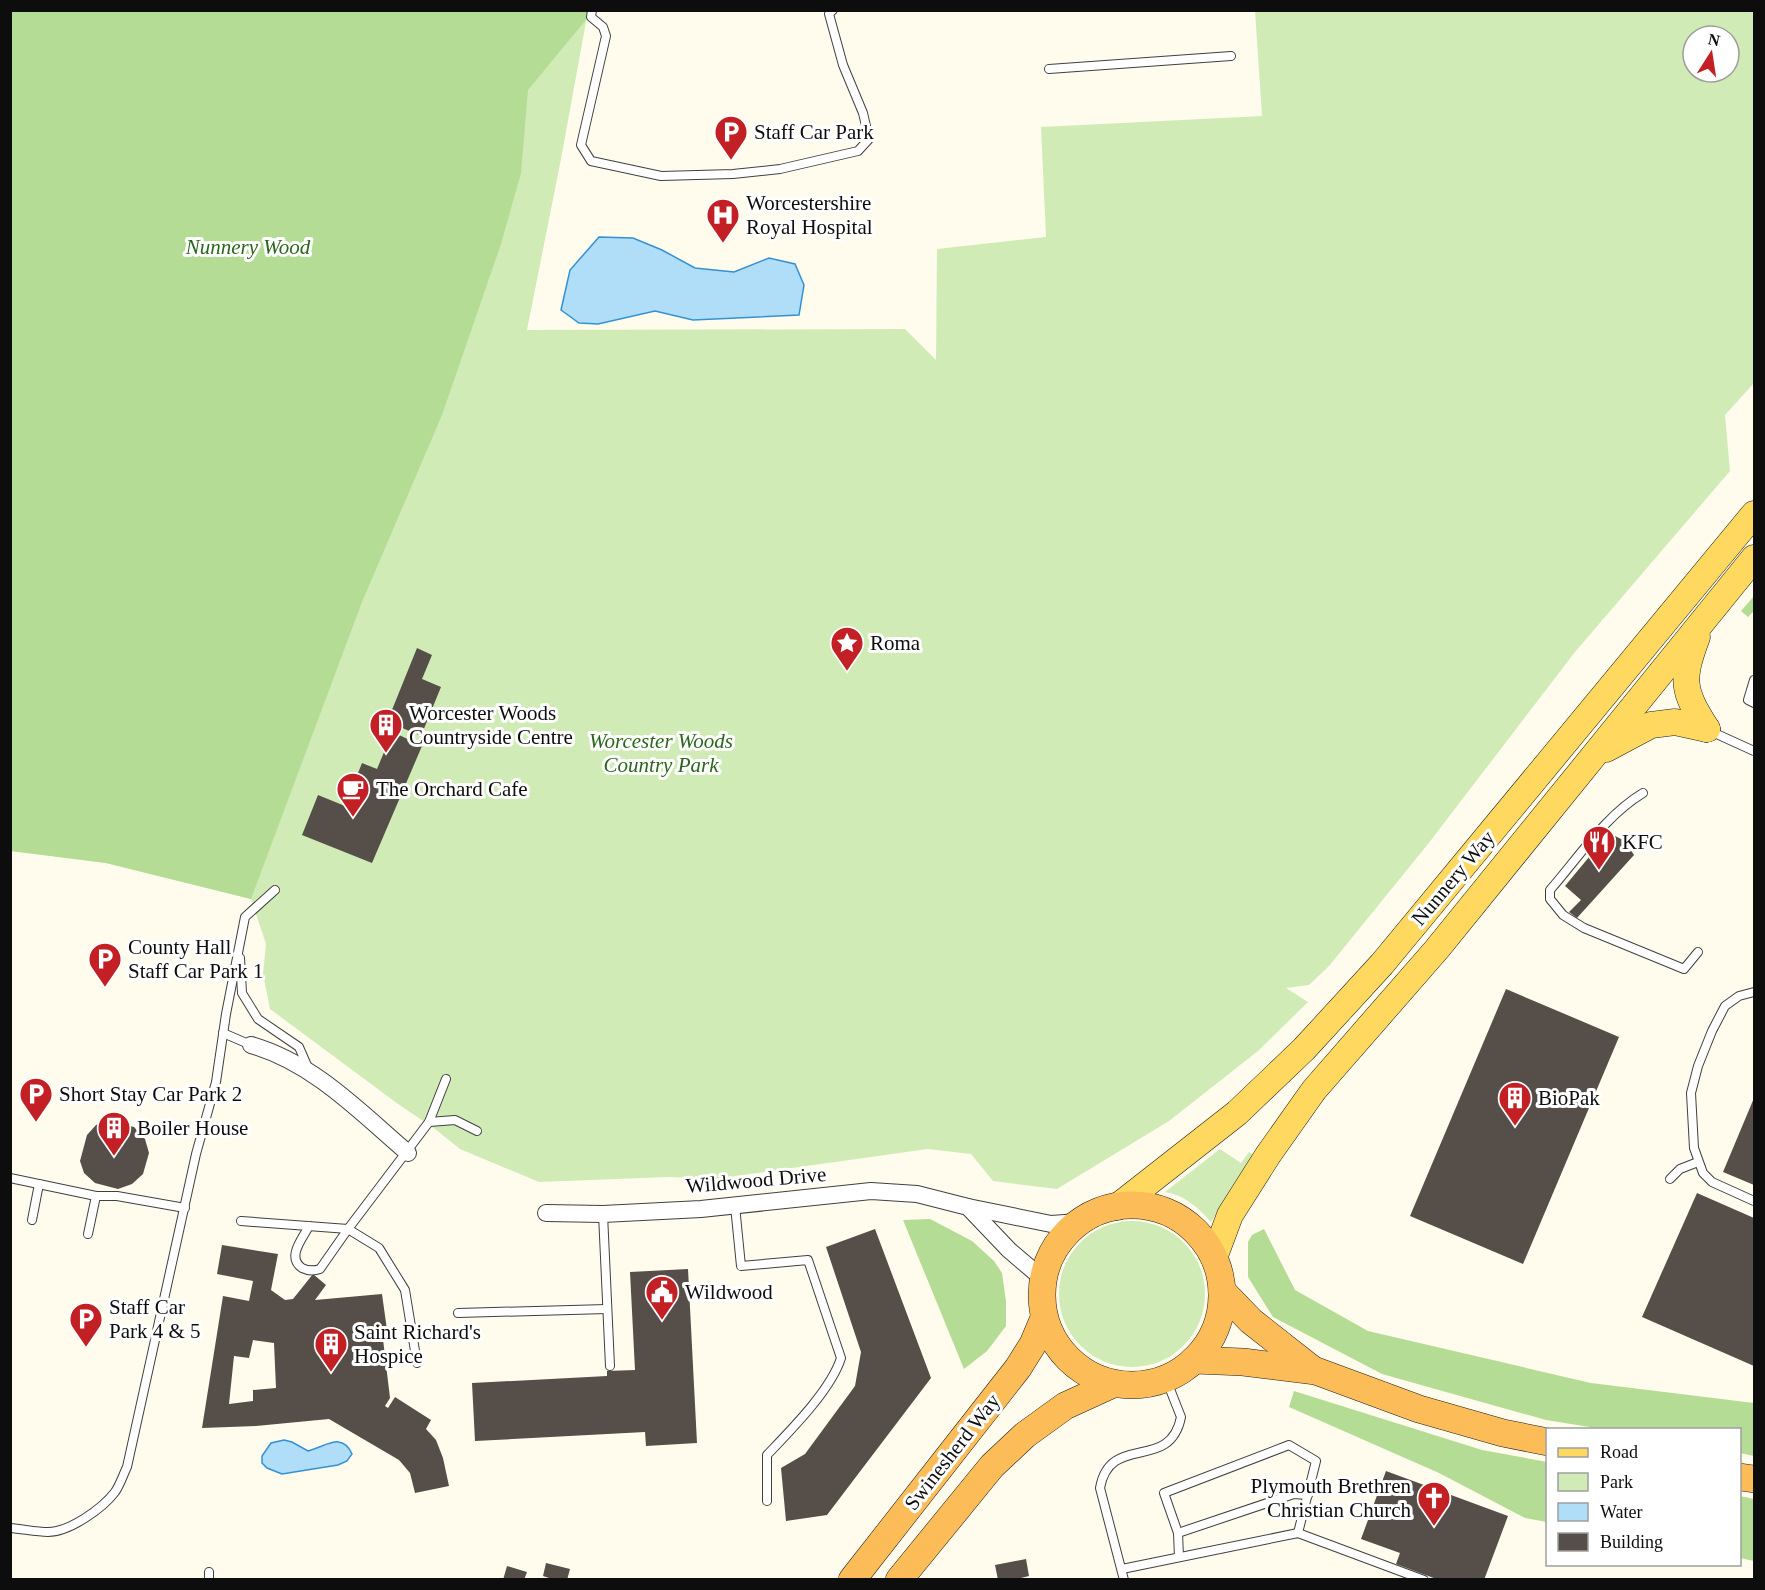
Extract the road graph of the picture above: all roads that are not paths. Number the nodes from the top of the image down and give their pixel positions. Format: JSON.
{"nodes":[{"id":1,"x":592,"y":10,"type":"edge"},
{"id":2,"x":831,"y":12,"type":"edge"},
{"id":3,"x":1231,"y":56,"type":"dead end"},
{"id":4,"x":1049,"y":69,"type":"dead end"},
{"id":5,"x":1755,"y":514,"type":"edge"},
{"id":6,"x":1755,"y":558,"type":"edge"},
{"id":7,"x":1702,"y":623,"type":"junction"},
{"id":8,"x":1755,"y":680,"type":"edge"},
{"id":9,"x":1755,"y":703,"type":"edge"},
{"id":10,"x":1707,"y":729,"type":"junction"},
{"id":11,"x":1755,"y":751,"type":"edge"},
{"id":12,"x":1593,"y":756,"type":"junction"},
{"id":13,"x":1643,"y":793,"type":"dead end"},
{"id":14,"x":274,"y":890,"type":"dead end"},
{"id":15,"x":239,"y":943,"type":"junction"},
{"id":16,"x":1698,"y":952,"type":"dead end"},
{"id":17,"x":1755,"y":992,"type":"edge"},
{"id":18,"x":223,"y":1033,"type":"junction"},
{"id":19,"x":252,"y":1045,"type":"joint"},
{"id":20,"x":309,"y":1071,"type":"junction"},
{"id":21,"x":446,"y":1079,"type":"dead end"},
{"id":22,"x":429,"y":1122,"type":"junction"},
{"id":23,"x":477,"y":1131,"type":"dead end"},
{"id":24,"x":408,"y":1153,"type":"junction"},
{"id":25,"x":1698,"y":1162,"type":"junction"},
{"id":26,"x":10,"y":1178,"type":"edge"},
{"id":27,"x":1670,"y":1179,"type":"dead end"},
{"id":28,"x":39,"y":1184,"type":"junction"},
{"id":29,"x":96,"y":1196,"type":"junction"},
{"id":30,"x":1755,"y":1201,"type":"edge"},
{"id":31,"x":735,"y":1206,"type":"junction"},
{"id":32,"x":968,"y":1207,"type":"junction"},
{"id":33,"x":1117,"y":1207,"type":"junction"},
{"id":34,"x":185,"y":1208,"type":"junction"},
{"id":35,"x":546,"y":1213,"type":"dead end"},
{"id":36,"x":603,"y":1214,"type":"junction"},
{"id":37,"x":32,"y":1220,"type":"dead end"},
{"id":38,"x":241,"y":1221,"type":"dead end"},
{"id":39,"x":1079,"y":1222,"type":"junction"},
{"id":40,"x":309,"y":1226,"type":"junction"},
{"id":41,"x":348,"y":1229,"type":"junction"},
{"id":42,"x":88,"y":1234,"type":"dead end"},
{"id":43,"x":1214,"y":1258,"type":"junction"},
{"id":44,"x":1043,"y":1279,"type":"junction"},
{"id":45,"x":1222,"y":1291,"type":"junction"},
{"id":46,"x":607,"y":1309,"type":"junction"},
{"id":47,"x":458,"y":1313,"type":"dead end"},
{"id":48,"x":1044,"y":1318,"type":"junction"},
{"id":49,"x":1194,"y":1360,"type":"junction"},
{"id":50,"x":417,"y":1362,"type":"dead end"},
{"id":51,"x":610,"y":1366,"type":"dead end"},
{"id":52,"x":1316,"y":1371,"type":"junction"},
{"id":53,"x":1166,"y":1379,"type":"junction"},
{"id":54,"x":1113,"y":1384,"type":"junction"},
{"id":55,"x":1546,"y":1442,"type":"edge"},
{"id":56,"x":992,"y":1466,"type":"junction"},
{"id":57,"x":1308,"y":1495,"type":"junction"},
{"id":58,"x":766,"y":1501,"type":"dead end"},
{"id":59,"x":10,"y":1528,"type":"edge"},
{"id":60,"x":1178,"y":1533,"type":"junction"},
{"id":61,"x":1298,"y":1533,"type":"junction"},
{"id":62,"x":1179,"y":1557,"type":"junction"},
{"id":63,"x":1122,"y":1569,"type":"junction"},
{"id":64,"x":852,"y":1580,"type":"edge"},
{"id":65,"x":899,"y":1580,"type":"edge"},
{"id":66,"x":907,"y":1580,"type":"edge"},
{"id":67,"x":1124,"y":1580,"type":"edge"},
{"id":68,"x":1424,"y":1580,"type":"edge"}],
"edges":[{"from":1,"to":2,"type":"lane"},
{"from":3,"to":4,"type":"lane"},
{"from":5,"to":33,"type":"main road","name":"Nunnery Way"},
{"from":6,"to":7,"type":"main road","name":"Nunnery Way"},
{"from":7,"to":10,"type":"main road"},
{"from":7,"to":12,"type":"main road","name":"Nunnery Way"},
{"from":8,"to":9,"type":"lane"},
{"from":10,"to":11,"type":"lane"},
{"from":10,"to":12,"type":"main road"},
{"from":12,"to":43,"type":"main road","name":"Nunnery Way"},
{"from":13,"to":16,"type":"lane"},
{"from":14,"to":15,"type":"lane"},
{"from":15,"to":18,"type":"lane"},
{"from":15,"to":20,"type":"lane"},
{"from":17,"to":25,"type":"lane"},
{"from":18,"to":19,"type":"lane"},
{"from":18,"to":34,"type":"lane"},
{"from":19,"to":20,"type":"street"},
{"from":20,"to":24,"type":"street"},
{"from":21,"to":22,"type":"lane"},
{"from":22,"to":23,"type":"lane"},
{"from":22,"to":24,"type":"lane"},
{"from":24,"to":41,"type":"lane"},
{"from":25,"to":27,"type":"lane"},
{"from":25,"to":30,"type":"lane"},
{"from":26,"to":28,"type":"lane"},
{"from":28,"to":29,"type":"lane"},
{"from":28,"to":37,"type":"lane"},
{"from":29,"to":34,"type":"lane"},
{"from":29,"to":42,"type":"lane"},
{"from":31,"to":32,"type":"street","name":"Wildwood Drive"},
{"from":31,"to":36,"type":"street","name":"Wildwood Drive"},
{"from":31,"to":58,"type":"lane"},
{"from":32,"to":39,"type":"street","name":"Wildwood Drive"},
{"from":32,"to":44,"type":"street"},
{"from":33,"to":39,"type":"highway"},
{"from":33,"to":43,"type":"highway"},
{"from":34,"to":59,"type":"lane"},
{"from":35,"to":36,"type":"street","name":"Wildwood Drive"},
{"from":36,"to":46,"type":"lane"},
{"from":38,"to":40,"type":"lane"},
{"from":39,"to":44,"type":"highway"},
{"from":40,"to":41,"type":"lane"},
{"from":40,"to":41,"type":"lane"},
{"from":41,"to":50,"type":"lane"},
{"from":43,"to":45,"type":"highway"},
{"from":44,"to":48,"type":"highway"},
{"from":45,"to":49,"type":"highway"},
{"from":45,"to":52,"type":"highway"},
{"from":46,"to":47,"type":"lane"},
{"from":46,"to":51,"type":"lane"},
{"from":48,"to":54,"type":"highway"},
{"from":48,"to":64,"type":"highway","name":"Swinesherd Way"},
{"from":49,"to":52,"type":"highway"},
{"from":49,"to":53,"type":"highway"},
{"from":52,"to":55,"type":"highway"},
{"from":53,"to":54,"type":"highway"},
{"from":53,"to":63,"type":"lane"},
{"from":54,"to":56,"type":"highway","name":"Swinesherd Way"},
{"from":56,"to":65,"type":"highway","name":"Swinesherd Way"},
{"from":56,"to":66,"type":"highway"},
{"from":57,"to":60,"type":"lane"},
{"from":57,"to":60,"type":"lane"},
{"from":57,"to":61,"type":"lane"},
{"from":60,"to":62,"type":"lane"},
{"from":61,"to":62,"type":"lane"},
{"from":61,"to":68,"type":"lane"},
{"from":62,"to":63,"type":"lane"},
{"from":63,"to":67,"type":"lane"}]}
